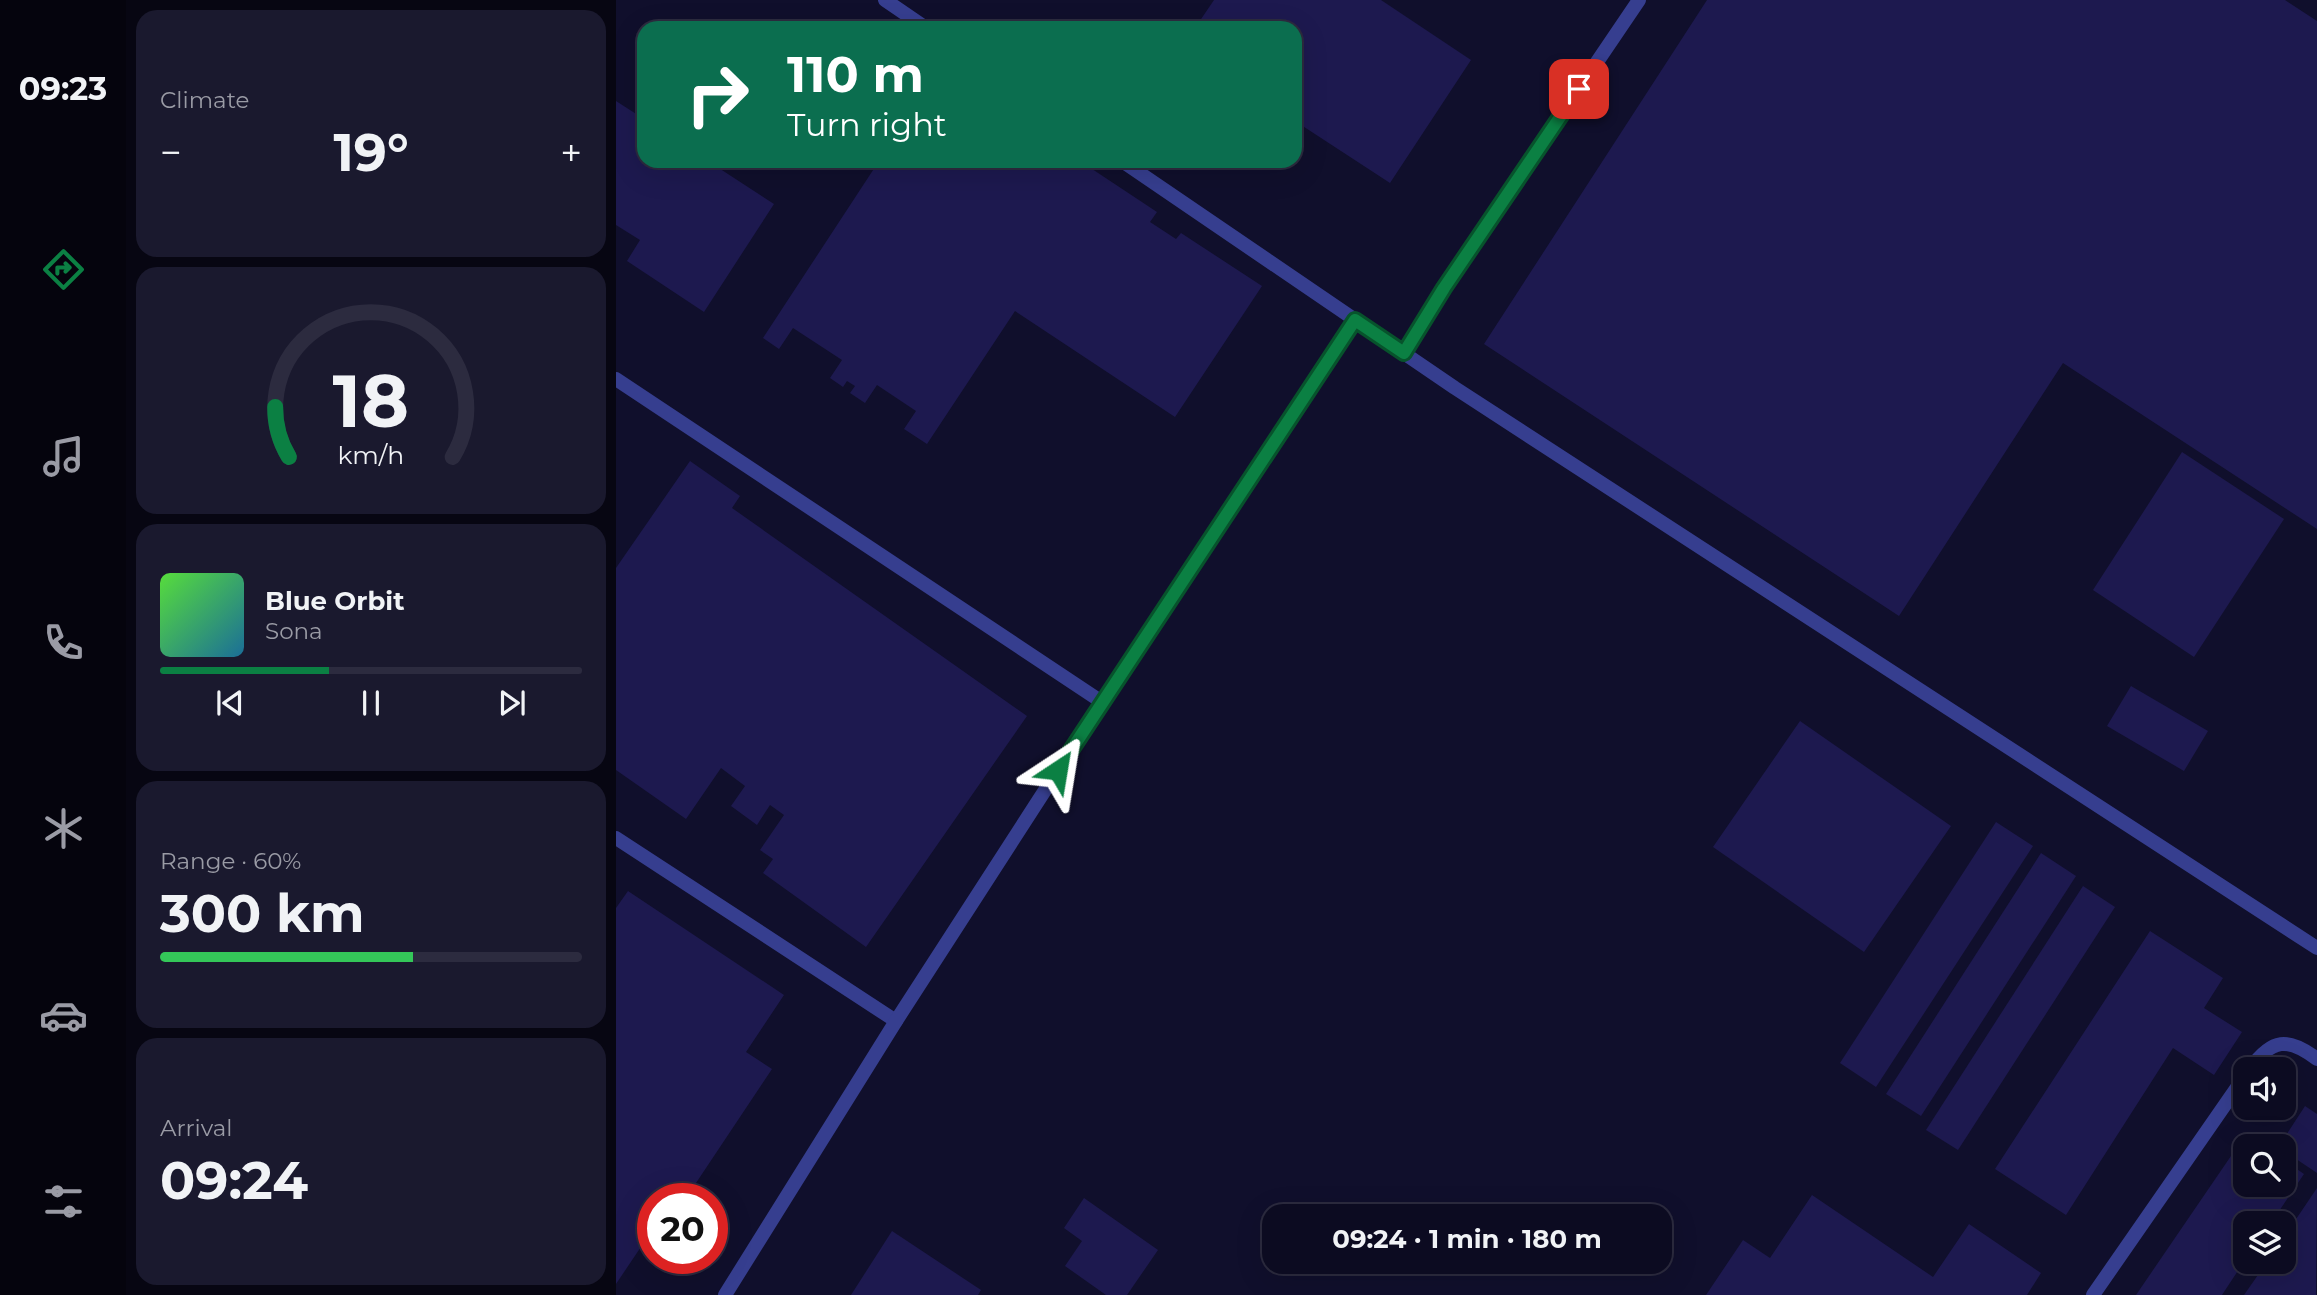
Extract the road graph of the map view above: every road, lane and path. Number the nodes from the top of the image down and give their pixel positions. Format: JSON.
{"nodes":[{"id":1,"x":885,"y":0,"type":"edge"},
{"id":2,"x":1639,"y":0,"type":"edge"},
{"id":3,"x":916,"y":21,"type":"edge"},
{"id":4,"x":1132,"y":168,"type":"edge"},
{"id":5,"x":1355,"y":320,"type":"junction"},
{"id":6,"x":1404,"y":353,"type":"junction"},
{"id":7,"x":616,"y":379,"type":"edge"},
{"id":8,"x":1102,"y":702,"type":"junction"},
{"id":9,"x":616,"y":838,"type":"edge"},
{"id":10,"x":2317,"y":948,"type":"edge"},
{"id":11,"x":896,"y":1021,"type":"junction"},
{"id":12,"x":2259,"y":1057,"type":"edge"},
{"id":13,"x":2317,"y":1059,"type":"edge"},
{"id":14,"x":2233,"y":1093,"type":"edge"},
{"id":15,"x":724,"y":1295,"type":"edge"},
{"id":16,"x":2093,"y":1295,"type":"edge"}],
"edges":[{"from":1,"to":3,"type":"lane"},
{"from":2,"to":6,"type":"lane"},
{"from":4,"to":5,"type":"lane"},
{"from":5,"to":6,"type":"lane"},
{"from":5,"to":8,"type":"lane"},
{"from":6,"to":10,"type":"lane"},
{"from":7,"to":8,"type":"lane"},
{"from":8,"to":11,"type":"lane"},
{"from":9,"to":11,"type":"lane"},
{"from":11,"to":15,"type":"lane"},
{"from":12,"to":13,"type":"lane"},
{"from":14,"to":16,"type":"lane"}]}
